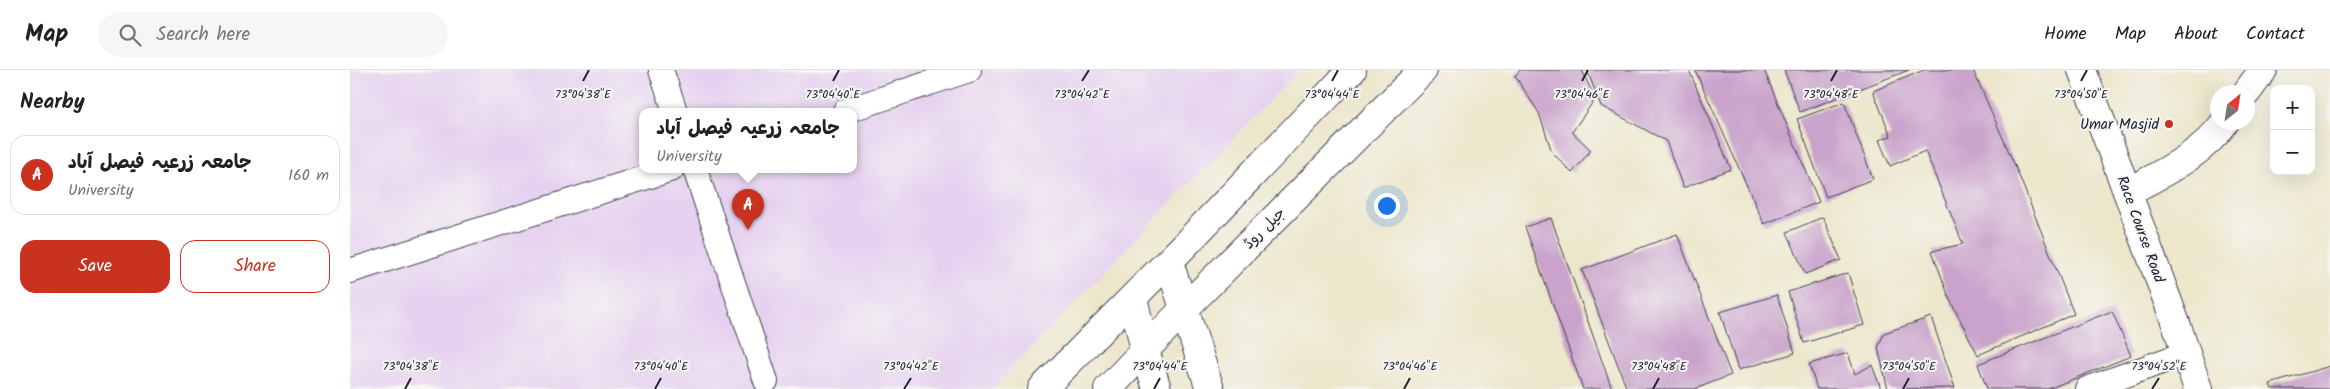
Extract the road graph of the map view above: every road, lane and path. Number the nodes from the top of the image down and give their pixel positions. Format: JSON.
{"nodes":[{"id":1,"x":661,"y":70,"type":"edge"},
{"id":2,"x":969,"y":70,"type":"edge"},
{"id":3,"x":1352,"y":70,"type":"edge"},
{"id":4,"x":1423,"y":70,"type":"edge"},
{"id":5,"x":2082,"y":70,"type":"edge"},
{"id":6,"x":2263,"y":70,"type":"edge"},
{"id":7,"x":2252,"y":85,"type":"edge"},
{"id":8,"x":674,"y":108,"type":"edge"},
{"id":9,"x":854,"y":108,"type":"edge"},
{"id":10,"x":2217,"y":130,"type":"edge"},
{"id":11,"x":659,"y":173,"type":"edge"},
{"id":12,"x":696,"y":173,"type":"edge"},
{"id":13,"x":2128,"y":192,"type":"junction"},
{"id":14,"x":1169,"y":262,"type":"junction"},
{"id":15,"x":350,"y":271,"type":"edge"},
{"id":16,"x":1133,"y":298,"type":"junction"},
{"id":17,"x":1184,"y":309,"type":"junction"},
{"id":18,"x":1144,"y":350,"type":"junction"},
{"id":19,"x":2186,"y":353,"type":"junction"},
{"id":20,"x":766,"y":381,"type":"dead end"},
{"id":21,"x":1042,"y":389,"type":"edge"},
{"id":22,"x":1108,"y":389,"type":"edge"},
{"id":23,"x":1157,"y":389,"type":"edge"},
{"id":24,"x":1210,"y":389,"type":"edge"},
{"id":25,"x":2087,"y":389,"type":"edge"},
{"id":26,"x":2198,"y":389,"type":"edge"}],
"edges":[{"from":1,"to":8,"type":"street"},
{"from":2,"to":9,"type":"street"},
{"from":3,"to":14,"type":"main road"},
{"from":4,"to":17,"type":"main road","name":"جیل روڈ"},
{"from":5,"to":13,"type":"main road","name":"Race Course Road"},
{"from":6,"to":7,"type":"main road"},
{"from":10,"to":13,"type":"main road"},
{"from":11,"to":15,"type":"street"},
{"from":12,"to":20,"type":"street"},
{"from":13,"to":19,"type":"main road","name":"Race Course Road"},
{"from":14,"to":16,"type":"main road"},
{"from":14,"to":17,"type":"main road"},
{"from":16,"to":18,"type":"main road"},
{"from":16,"to":21,"type":"main road"},
{"from":17,"to":18,"type":"main road","name":"جیل روڈ"},
{"from":17,"to":24,"type":"main road"},
{"from":18,"to":22,"type":"main road","name":"جیل روڈ"},
{"from":18,"to":23,"type":"main road"},
{"from":19,"to":25,"type":"street"},
{"from":19,"to":26,"type":"main road","name":"Race Course Road"}]}
